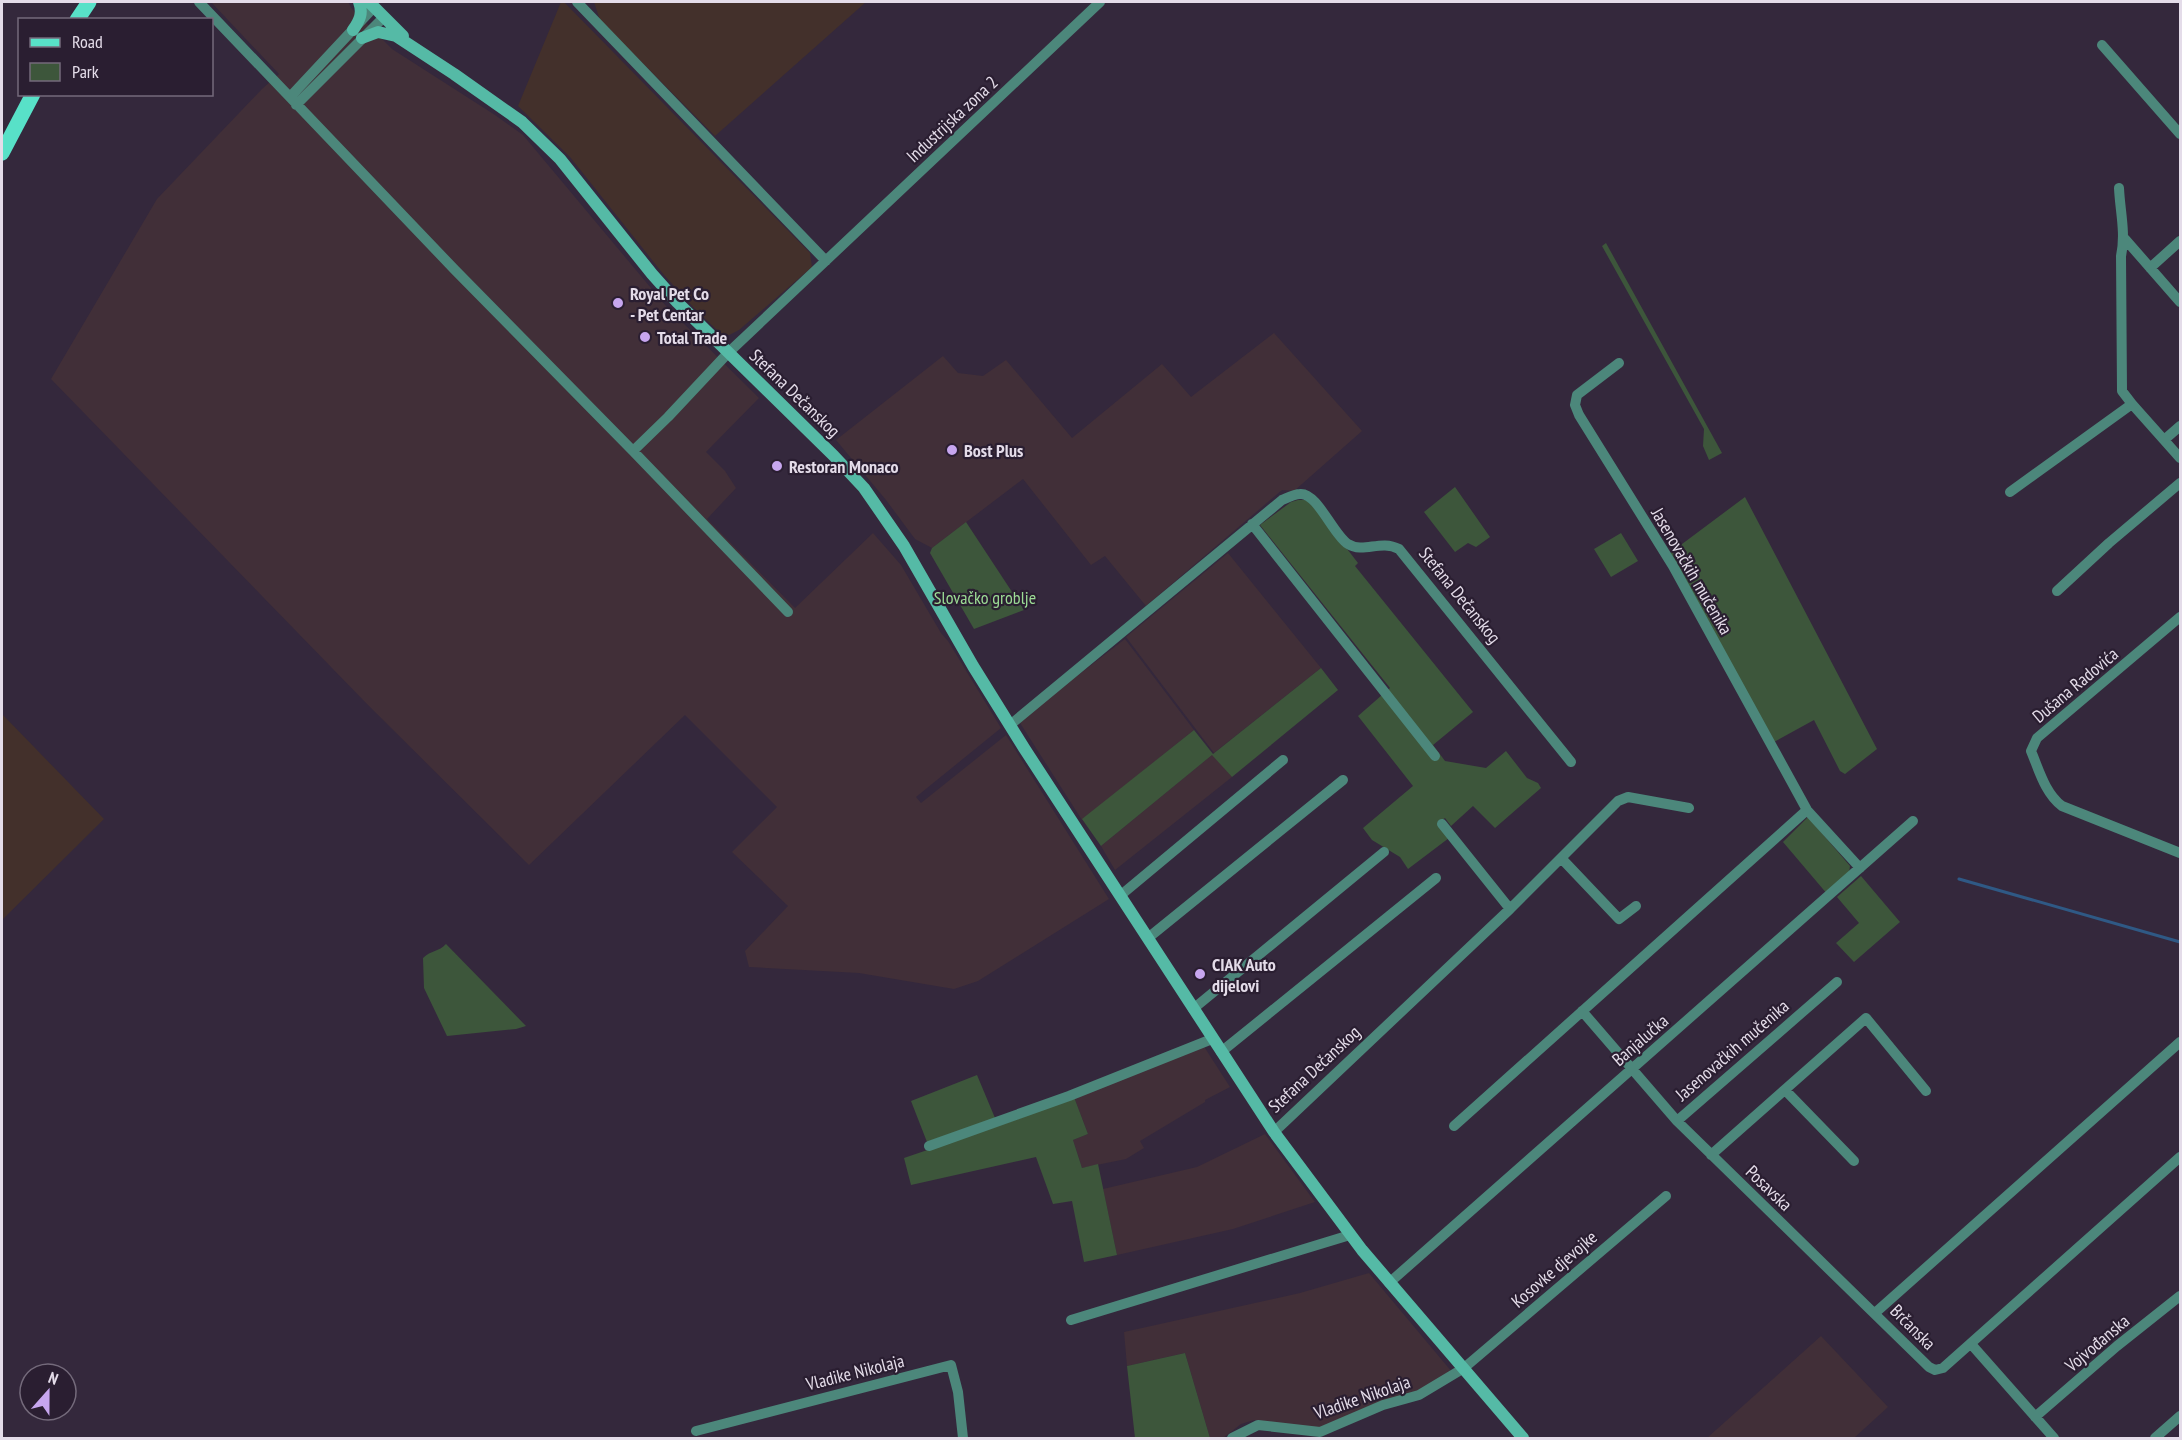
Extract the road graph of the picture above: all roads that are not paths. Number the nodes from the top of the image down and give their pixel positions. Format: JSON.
{"nodes":[{"id":1,"x":88,"y":2,"type":"edge"},
{"id":2,"x":200,"y":2,"type":"edge"},
{"id":3,"x":359,"y":2,"type":"edge"},
{"id":4,"x":577,"y":2,"type":"edge"},
{"id":5,"x":1100,"y":2,"type":"edge"},
{"id":6,"x":372,"y":4,"type":"edge"},
{"id":7,"x":78,"y":18,"type":"edge"},
{"id":8,"x":383,"y":18,"type":"junction"},
{"id":9,"x":358,"y":34,"type":"junction"},
{"id":10,"x":2102,"y":45,"type":"dead end"},
{"id":11,"x":428,"y":56,"type":"junction"},
{"id":12,"x":32,"y":96,"type":"edge"},
{"id":13,"x":293,"y":101,"type":"junction"},
{"id":14,"x":2181,"y":134,"type":"edge"},
{"id":15,"x":2,"y":153,"type":"edge"},
{"id":16,"x":2119,"y":188,"type":"dead end"},
{"id":17,"x":2125,"y":239,"type":"junction"},
{"id":18,"x":2181,"y":240,"type":"edge"},
{"id":19,"x":826,"y":261,"type":"junction"},
{"id":20,"x":2150,"y":268,"type":"junction"},
{"id":21,"x":2181,"y":302,"type":"edge"},
{"id":22,"x":728,"y":353,"type":"junction"},
{"id":23,"x":1619,"y":363,"type":"dead end"},
{"id":24,"x":2132,"y":405,"type":"junction"},
{"id":25,"x":2181,"y":426,"type":"edge"},
{"id":26,"x":2164,"y":440,"type":"junction"},
{"id":27,"x":633,"y":451,"type":"junction"},
{"id":28,"x":2181,"y":458,"type":"edge"},
{"id":29,"x":2181,"y":483,"type":"edge"},
{"id":30,"x":2010,"y":492,"type":"dead end"},
{"id":31,"x":1252,"y":524,"type":"junction"},
{"id":32,"x":2057,"y":591,"type":"dead end"},
{"id":33,"x":788,"y":612,"type":"dead end"},
{"id":34,"x":2181,"y":617,"type":"edge"},
{"id":35,"x":1010,"y":725,"type":"junction"},
{"id":36,"x":1435,"y":756,"type":"dead end"},
{"id":37,"x":1283,"y":760,"type":"dead end"},
{"id":38,"x":1571,"y":762,"type":"dead end"},
{"id":39,"x":1343,"y":780,"type":"dead end"},
{"id":40,"x":1689,"y":808,"type":"dead end"},
{"id":41,"x":1807,"y":810,"type":"junction"},
{"id":42,"x":1913,"y":821,"type":"dead end"},
{"id":43,"x":1443,"y":824,"type":"dead end"},
{"id":44,"x":1384,"y":852,"type":"dead end"},
{"id":45,"x":2181,"y":853,"type":"edge"},
{"id":46,"x":1562,"y":859,"type":"junction"},
{"id":47,"x":1860,"y":868,"type":"junction"},
{"id":48,"x":1436,"y":878,"type":"dead end"},
{"id":49,"x":1121,"y":895,"type":"junction"},
{"id":50,"x":1636,"y":906,"type":"dead end"},
{"id":51,"x":1510,"y":909,"type":"junction"},
{"id":52,"x":1148,"y":938,"type":"junction"},
{"id":53,"x":1837,"y":982,"type":"dead end"},
{"id":54,"x":1192,"y":1008,"type":"junction"},
{"id":55,"x":1582,"y":1011,"type":"junction"},
{"id":56,"x":1212,"y":1039,"type":"junction"},
{"id":57,"x":2181,"y":1042,"type":"edge"},
{"id":58,"x":1221,"y":1052,"type":"junction"},
{"id":59,"x":1632,"y":1069,"type":"junction"},
{"id":60,"x":1785,"y":1090,"type":"junction"},
{"id":61,"x":1926,"y":1091,"type":"dead end"},
{"id":62,"x":1677,"y":1121,"type":"junction"},
{"id":63,"x":1454,"y":1126,"type":"dead end"},
{"id":64,"x":1274,"y":1132,"type":"junction"},
{"id":65,"x":929,"y":1146,"type":"dead end"},
{"id":66,"x":1711,"y":1155,"type":"junction"},
{"id":67,"x":2181,"y":1157,"type":"edge"},
{"id":68,"x":1854,"y":1161,"type":"dead end"},
{"id":69,"x":1666,"y":1196,"type":"dead end"},
{"id":70,"x":1350,"y":1235,"type":"junction"},
{"id":71,"x":1389,"y":1283,"type":"junction"},
{"id":72,"x":2181,"y":1296,"type":"edge"},
{"id":73,"x":1875,"y":1312,"type":"junction"},
{"id":74,"x":1071,"y":1320,"type":"dead end"},
{"id":75,"x":1971,"y":1344,"type":"junction"},
{"id":76,"x":1464,"y":1368,"type":"junction"},
{"id":77,"x":2181,"y":1416,"type":"edge"},
{"id":78,"x":2036,"y":1417,"type":"junction"},
{"id":79,"x":696,"y":1431,"type":"dead end"},
{"id":80,"x":963,"y":1438,"type":"edge"},
{"id":81,"x":1232,"y":1438,"type":"edge"},
{"id":82,"x":1522,"y":1438,"type":"edge"},
{"id":83,"x":2054,"y":1438,"type":"edge"},
{"id":84,"x":2155,"y":1438,"type":"edge"}],
"edges":[{"from":1,"to":7,"type":"main road"},
{"from":2,"to":13,"type":"street"},
{"from":3,"to":9,"type":"main road"},
{"from":4,"to":19,"type":"street"},
{"from":5,"to":19,"type":"street","name":"Industrijska zona 2"},
{"from":6,"to":8,"type":"main road"},
{"from":6,"to":9,"type":"street"},
{"from":8,"to":9,"type":"street"},
{"from":8,"to":11,"type":"main road"},
{"from":9,"to":11,"type":"main road"},
{"from":9,"to":13,"type":"street"},
{"from":10,"to":14,"type":"street"},
{"from":11,"to":22,"type":"main road","name":"Stefana Dečanskog"},
{"from":12,"to":15,"type":"main road"},
{"from":13,"to":27,"type":"street"},
{"from":16,"to":17,"type":"street"},
{"from":17,"to":20,"type":"street"},
{"from":17,"to":24,"type":"street"},
{"from":18,"to":20,"type":"street"},
{"from":19,"to":22,"type":"street","name":"Industrijska zona 2"},
{"from":20,"to":21,"type":"street"},
{"from":22,"to":27,"type":"street","name":"Industrijska zona 2"},
{"from":22,"to":35,"type":"main road","name":"Stefana Dečanskog"},
{"from":23,"to":41,"type":"street","name":"Jasenovačkih mučenika"},
{"from":24,"to":26,"type":"street"},
{"from":24,"to":30,"type":"street"},
{"from":25,"to":26,"type":"street"},
{"from":26,"to":28,"type":"street"},
{"from":27,"to":33,"type":"street"},
{"from":29,"to":32,"type":"street"},
{"from":31,"to":35,"type":"street"},
{"from":31,"to":36,"type":"street"},
{"from":31,"to":38,"type":"street","name":"Stefana Dečanskog"},
{"from":34,"to":45,"type":"street","name":"Dušana Radovića"},
{"from":35,"to":49,"type":"main road","name":"Stefana Dečanskog"},
{"from":37,"to":49,"type":"street"},
{"from":39,"to":52,"type":"street"},
{"from":40,"to":46,"type":"street","name":"Stefana Dečanskog"},
{"from":41,"to":47,"type":"street","name":"Jasenovačkih mučenika"},
{"from":41,"to":55,"type":"street"},
{"from":42,"to":47,"type":"street","name":"Banjalučka"},
{"from":43,"to":51,"type":"street"},
{"from":44,"to":54,"type":"street"},
{"from":46,"to":50,"type":"street"},
{"from":46,"to":51,"type":"street","name":"Stefana Dečanskog"},
{"from":47,"to":59,"type":"street","name":"Banjalučka"},
{"from":48,"to":58,"type":"street"},
{"from":49,"to":52,"type":"main road","name":"Stefana Dečanskog"},
{"from":51,"to":64,"type":"street","name":"Stefana Dečanskog"},
{"from":52,"to":54,"type":"main road","name":"Stefana Dečanskog"},
{"from":53,"to":62,"type":"street","name":"Jasenovačkih mučenika"},
{"from":54,"to":56,"type":"main road","name":"Stefana Dečanskog"},
{"from":55,"to":59,"type":"street","name":"Jasenovačkih mučenika"},
{"from":55,"to":63,"type":"street"},
{"from":56,"to":58,"type":"main road","name":"Stefana Dečanskog"},
{"from":56,"to":65,"type":"street"},
{"from":57,"to":73,"type":"street","name":"Brčanska"},
{"from":58,"to":64,"type":"main road","name":"Stefana Dečanskog"},
{"from":59,"to":62,"type":"street","name":"Jasenovačkih mučenika"},
{"from":59,"to":71,"type":"street","name":"Banjalučka"},
{"from":60,"to":61,"type":"street"},
{"from":60,"to":66,"type":"street"},
{"from":60,"to":68,"type":"street"},
{"from":62,"to":66,"type":"street","name":"Jasenovačkih mučenika"},
{"from":64,"to":70,"type":"main road","name":"Stefana Dečanskog"},
{"from":66,"to":73,"type":"street","name":"Posavska"},
{"from":67,"to":75,"type":"street","name":"Brčanska"},
{"from":69,"to":76,"type":"street","name":"Kosovke djevojke"},
{"from":70,"to":71,"type":"main road","name":"Stefana Dečanskog"},
{"from":70,"to":74,"type":"street"},
{"from":71,"to":76,"type":"main road","name":"Stefana Dečanskog"},
{"from":72,"to":78,"type":"street","name":"Vojvođanska"},
{"from":73,"to":75,"type":"street","name":"Brčanska"},
{"from":75,"to":78,"type":"street"},
{"from":76,"to":81,"type":"street","name":"Vladike Nikolaja"},
{"from":76,"to":82,"type":"main road","name":"Stefana Dečanskog"},
{"from":77,"to":84,"type":"street"},
{"from":78,"to":83,"type":"street"},
{"from":79,"to":80,"type":"street","name":"Vladike Nikolaja"}]}
